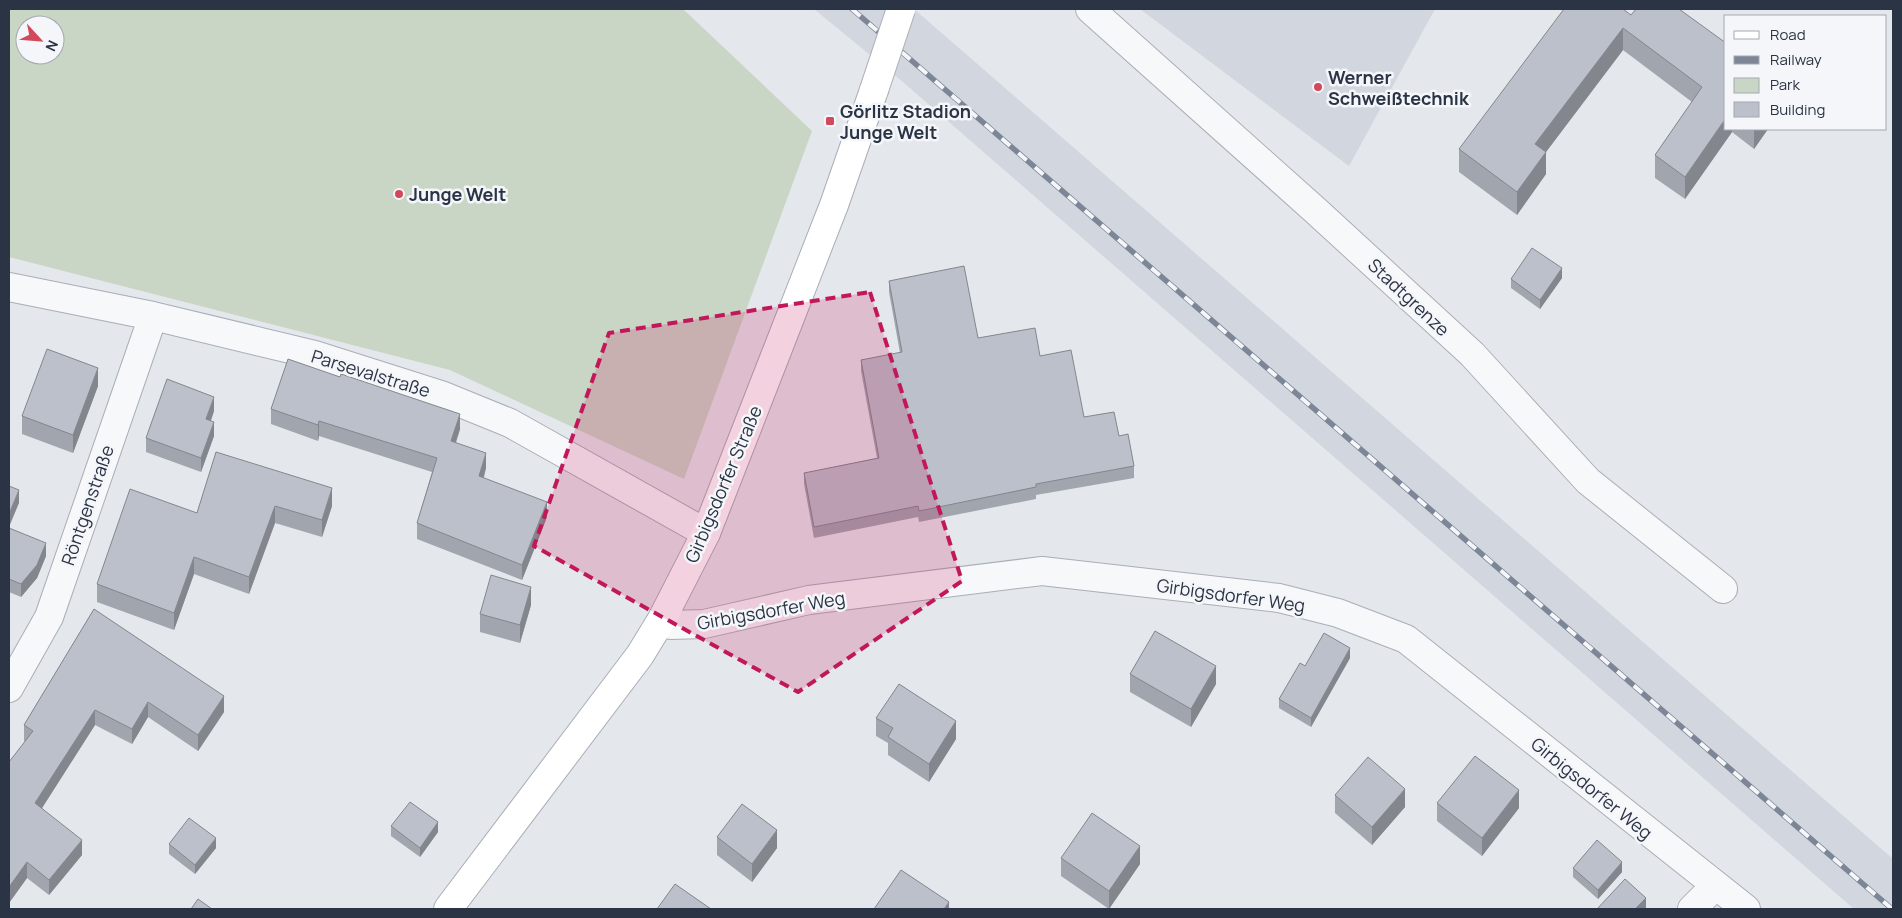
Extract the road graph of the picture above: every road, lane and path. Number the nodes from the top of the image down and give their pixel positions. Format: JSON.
{"nodes":[{"id":1,"x":901,"y":9,"type":"edge"},
{"id":2,"x":1090,"y":9,"type":"edge"},
{"id":3,"x":9,"y":287,"type":"edge"},
{"id":4,"x":153,"y":316,"type":"junction"},
{"id":5,"x":706,"y":533,"type":"junction"},
{"id":6,"x":1723,"y":590,"type":"dead end"},
{"id":7,"x":662,"y":619,"type":"junction"},
{"id":8,"x":9,"y":688,"type":"edge"},
{"id":9,"x":1715,"y":886,"type":"junction"},
{"id":10,"x":448,"y":909,"type":"edge"},
{"id":11,"x":1692,"y":909,"type":"edge"},
{"id":12,"x":1746,"y":909,"type":"edge"}],
"edges":[{"from":1,"to":5,"type":"street","name":"Girbigsdorfer Straße","bridge":true},
{"from":2,"to":6,"type":"street","name":"Stadtgrenze"},
{"from":3,"to":4,"type":"street","name":"Parsevalstraße"},
{"from":4,"to":5,"type":"street","name":"Parsevalstraße"},
{"from":4,"to":8,"type":"street","name":"Röntgenstraße"},
{"from":5,"to":7,"type":"street","name":"Girbigsdorfer Straße"},
{"from":7,"to":9,"type":"street","name":"Girbigsdorfer Weg"},
{"from":7,"to":10,"type":"street","name":"Girbigsdorfer Straße"},
{"from":9,"to":11,"type":"street"},
{"from":9,"to":12,"type":"street","name":"Girbigsdorfer Weg"}]}
